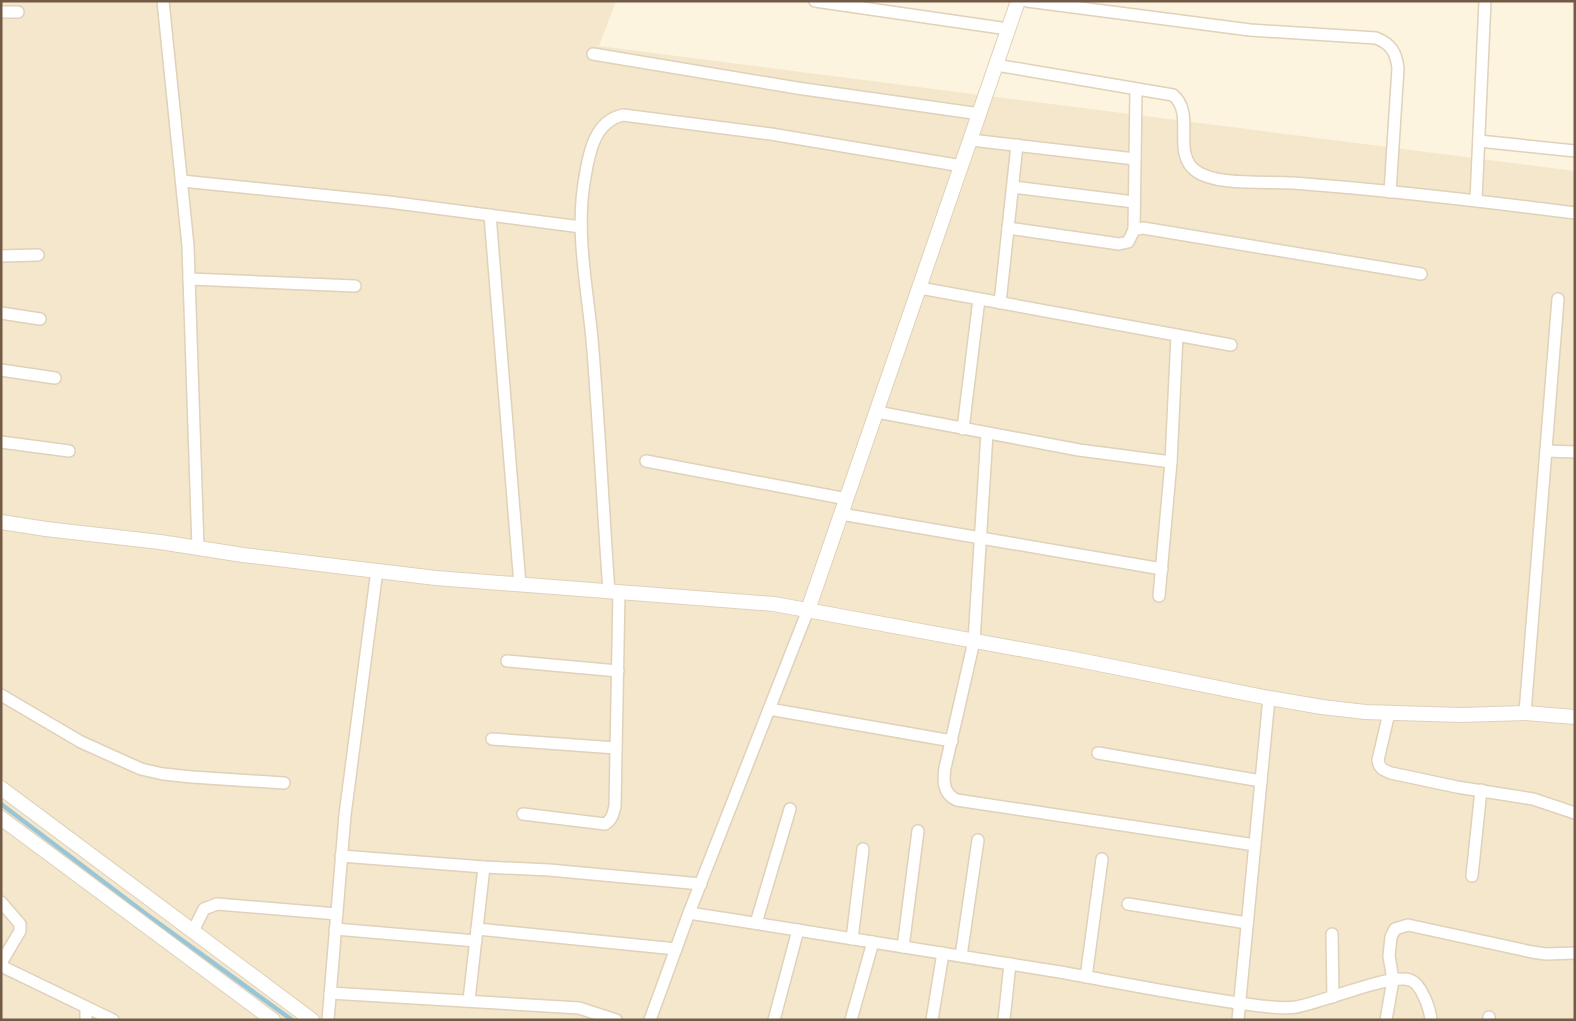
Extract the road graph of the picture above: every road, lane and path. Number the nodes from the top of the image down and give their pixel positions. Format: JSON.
{"nodes":[{"id":1,"x":163,"y":1,"type":"edge"},
{"id":2,"x":815,"y":1,"type":"edge"},
{"id":3,"x":1018,"y":1,"type":"edge"},
{"id":4,"x":1027,"y":1,"type":"edge"},
{"id":5,"x":1485,"y":1,"type":"edge"},
{"id":6,"x":1,"y":12,"type":"edge"},
{"id":7,"x":18,"y":12,"type":"dead end"},
{"id":8,"x":1008,"y":29,"type":"junction"},
{"id":9,"x":593,"y":54,"type":"dead end"},
{"id":10,"x":996,"y":65,"type":"junction"},
{"id":11,"x":1136,"y":90,"type":"junction"},
{"id":12,"x":980,"y":114,"type":"junction"},
{"id":13,"x":971,"y":140,"type":"junction"},
{"id":14,"x":1479,"y":141,"type":"junction"},
{"id":15,"x":1017,"y":145,"type":"junction"},
{"id":16,"x":1575,"y":151,"type":"edge"},
{"id":17,"x":1135,"y":159,"type":"junction"},
{"id":18,"x":962,"y":166,"type":"junction"},
{"id":19,"x":182,"y":181,"type":"junction"},
{"id":20,"x":1013,"y":187,"type":"junction"},
{"id":21,"x":1390,"y":192,"type":"junction"},
{"id":22,"x":1476,"y":200,"type":"junction"},
{"id":23,"x":1134,"y":202,"type":"junction"},
{"id":24,"x":1575,"y":213,"type":"edge"},
{"id":25,"x":490,"y":215,"type":"junction"},
{"id":26,"x":581,"y":227,"type":"junction"},
{"id":27,"x":1008,"y":228,"type":"junction"},
{"id":28,"x":1134,"y":230,"type":"junction"},
{"id":29,"x":1,"y":256,"type":"edge"},
{"id":30,"x":38,"y":256,"type":"dead end"},
{"id":31,"x":1421,"y":274,"type":"dead end"},
{"id":32,"x":189,"y":279,"type":"junction"},
{"id":33,"x":355,"y":286,"type":"dead end"},
{"id":34,"x":920,"y":288,"type":"junction"},
{"id":35,"x":980,"y":299,"type":"junction"},
{"id":36,"x":1558,"y":299,"type":"dead end"},
{"id":37,"x":1000,"y":303,"type":"junction"},
{"id":38,"x":1,"y":313,"type":"edge"},
{"id":39,"x":40,"y":319,"type":"dead end"},
{"id":40,"x":1177,"y":335,"type":"junction"},
{"id":41,"x":1231,"y":344,"type":"dead end"},
{"id":42,"x":1,"y":370,"type":"edge"},
{"id":43,"x":55,"y":378,"type":"dead end"},
{"id":44,"x":877,"y":412,"type":"junction"},
{"id":45,"x":963,"y":429,"type":"junction"},
{"id":46,"x":987,"y":434,"type":"junction"},
{"id":47,"x":1,"y":442,"type":"edge"},
{"id":48,"x":1546,"y":450,"type":"junction"},
{"id":49,"x":69,"y":451,"type":"dead end"},
{"id":50,"x":1575,"y":452,"type":"edge"},
{"id":51,"x":646,"y":461,"type":"dead end"},
{"id":52,"x":1171,"y":462,"type":"junction"},
{"id":53,"x":847,"y":499,"type":"junction"},
{"id":54,"x":842,"y":514,"type":"junction"},
{"id":55,"x":1,"y":522,"type":"edge"},
{"id":56,"x":982,"y":538,"type":"junction"},
{"id":57,"x":198,"y":548,"type":"junction"},
{"id":58,"x":1162,"y":569,"type":"junction"},
{"id":59,"x":377,"y":570,"type":"junction"},
{"id":60,"x":520,"y":585,"type":"junction"},
{"id":61,"x":614,"y":592,"type":"junction"},
{"id":62,"x":1159,"y":596,"type":"dead end"},
{"id":63,"x":808,"y":610,"type":"junction"},
{"id":64,"x":974,"y":641,"type":"junction"},
{"id":65,"x":507,"y":661,"type":"dead end"},
{"id":66,"x":618,"y":671,"type":"junction"},
{"id":67,"x":1,"y":696,"type":"edge"},
{"id":68,"x":1269,"y":698,"type":"junction"},
{"id":69,"x":769,"y":709,"type":"junction"},
{"id":70,"x":1389,"y":713,"type":"junction"},
{"id":71,"x":1525,"y":713,"type":"junction"},
{"id":72,"x":1575,"y":717,"type":"edge"},
{"id":73,"x":492,"y":739,"type":"dead end"},
{"id":74,"x":952,"y":741,"type":"junction"},
{"id":75,"x":616,"y":748,"type":"junction"},
{"id":76,"x":1098,"y":753,"type":"dead end"},
{"id":77,"x":1261,"y":781,"type":"junction"},
{"id":78,"x":284,"y":783,"type":"dead end"},
{"id":79,"x":1,"y":788,"type":"edge"},
{"id":80,"x":1481,"y":790,"type":"junction"},
{"id":81,"x":790,"y":809,"type":"dead end"},
{"id":82,"x":1575,"y":813,"type":"edge"},
{"id":83,"x":523,"y":814,"type":"dead end"},
{"id":84,"x":1,"y":818,"type":"edge"},
{"id":85,"x":918,"y":832,"type":"dead end"},
{"id":86,"x":978,"y":840,"type":"dead end"},
{"id":87,"x":1255,"y":845,"type":"junction"},
{"id":88,"x":863,"y":849,"type":"dead end"},
{"id":89,"x":342,"y":856,"type":"junction"},
{"id":90,"x":1102,"y":859,"type":"dead end"},
{"id":91,"x":484,"y":868,"type":"junction"},
{"id":92,"x":1472,"y":876,"type":"dead end"},
{"id":93,"x":700,"y":884,"type":"junction"},
{"id":94,"x":1,"y":902,"type":"edge"},
{"id":95,"x":1128,"y":904,"type":"dead end"},
{"id":96,"x":689,"y":913,"type":"junction"},
{"id":97,"x":336,"y":914,"type":"junction"},
{"id":98,"x":756,"y":923,"type":"junction"},
{"id":99,"x":1247,"y":923,"type":"junction"},
{"id":100,"x":478,"y":928,"type":"junction"},
{"id":101,"x":335,"y":929,"type":"junction"},
{"id":102,"x":798,"y":930,"type":"junction"},
{"id":103,"x":193,"y":931,"type":"junction"},
{"id":104,"x":1332,"y":934,"type":"dead end"},
{"id":105,"x":852,"y":939,"type":"junction"},
{"id":106,"x":476,"y":941,"type":"junction"},
{"id":107,"x":873,"y":942,"type":"junction"},
{"id":108,"x":903,"y":947,"type":"junction"},
{"id":109,"x":676,"y":949,"type":"junction"},
{"id":110,"x":943,"y":953,"type":"junction"},
{"id":111,"x":1575,"y":953,"type":"edge"},
{"id":112,"x":961,"y":956,"type":"junction"},
{"id":113,"x":1010,"y":964,"type":"junction"},
{"id":114,"x":1,"y":965,"type":"edge"},
{"id":115,"x":1086,"y":977,"type":"junction"},
{"id":116,"x":1393,"y":980,"type":"junction"},
{"id":117,"x":330,"y":993,"type":"junction"},
{"id":118,"x":1333,"y":997,"type":"junction"},
{"id":119,"x":470,"y":1000,"type":"junction"},
{"id":120,"x":1239,"y":1003,"type":"junction"},
{"id":121,"x":86,"y":1006,"type":"junction"},
{"id":122,"x":86,"y":1020,"type":"edge"},
{"id":123,"x":113,"y":1020,"type":"edge"},
{"id":124,"x":273,"y":1020,"type":"edge"},
{"id":125,"x":312,"y":1020,"type":"edge"},
{"id":126,"x":328,"y":1020,"type":"edge"},
{"id":127,"x":616,"y":1020,"type":"edge"},
{"id":128,"x":650,"y":1020,"type":"edge"},
{"id":129,"x":774,"y":1020,"type":"edge"},
{"id":130,"x":851,"y":1020,"type":"edge"},
{"id":131,"x":932,"y":1020,"type":"edge"},
{"id":132,"x":1004,"y":1020,"type":"edge"},
{"id":133,"x":1238,"y":1020,"type":"edge"},
{"id":134,"x":1386,"y":1020,"type":"edge"},
{"id":135,"x":1431,"y":1020,"type":"edge"}],
"edges":[{"from":1,"to":19,"type":"street"},
{"from":2,"to":8,"type":"street"},
{"from":3,"to":8,"type":"street"},
{"from":4,"to":21,"type":"street"},
{"from":5,"to":14,"type":"street"},
{"from":6,"to":7,"type":"street"},
{"from":8,"to":10,"type":"street"},
{"from":9,"to":12,"type":"street"},
{"from":10,"to":11,"type":"street"},
{"from":10,"to":12,"type":"street"},
{"from":11,"to":17,"type":"street"},
{"from":11,"to":21,"type":"street"},
{"from":12,"to":13,"type":"street"},
{"from":13,"to":15,"type":"street"},
{"from":13,"to":18,"type":"street"},
{"from":14,"to":16,"type":"street"},
{"from":14,"to":22,"type":"street"},
{"from":15,"to":17,"type":"street"},
{"from":15,"to":20,"type":"street"},
{"from":17,"to":23,"type":"street"},
{"from":18,"to":26,"type":"street"},
{"from":18,"to":34,"type":"street"},
{"from":19,"to":25,"type":"street"},
{"from":19,"to":32,"type":"street"},
{"from":20,"to":23,"type":"street"},
{"from":20,"to":27,"type":"street"},
{"from":21,"to":22,"type":"street"},
{"from":22,"to":24,"type":"street"},
{"from":23,"to":28,"type":"street"},
{"from":25,"to":26,"type":"street"},
{"from":25,"to":60,"type":"street"},
{"from":26,"to":61,"type":"street"},
{"from":27,"to":28,"type":"street"},
{"from":27,"to":37,"type":"street"},
{"from":28,"to":31,"type":"street"},
{"from":29,"to":30,"type":"street"},
{"from":32,"to":33,"type":"street"},
{"from":32,"to":57,"type":"street"},
{"from":34,"to":35,"type":"street"},
{"from":34,"to":44,"type":"street"},
{"from":35,"to":37,"type":"street"},
{"from":35,"to":45,"type":"street"},
{"from":36,"to":48,"type":"street"},
{"from":37,"to":40,"type":"street"},
{"from":38,"to":39,"type":"street"},
{"from":40,"to":41,"type":"street"},
{"from":40,"to":52,"type":"street"},
{"from":42,"to":43,"type":"street"},
{"from":44,"to":45,"type":"street"},
{"from":44,"to":53,"type":"street"},
{"from":45,"to":46,"type":"street"},
{"from":46,"to":52,"type":"street"},
{"from":46,"to":56,"type":"street"},
{"from":47,"to":49,"type":"street"},
{"from":48,"to":50,"type":"street"},
{"from":48,"to":71,"type":"street"},
{"from":51,"to":53,"type":"street"},
{"from":52,"to":58,"type":"street"},
{"from":53,"to":54,"type":"street"},
{"from":54,"to":56,"type":"street"},
{"from":54,"to":63,"type":"street"},
{"from":55,"to":57,"type":"street"},
{"from":56,"to":58,"type":"street"},
{"from":56,"to":64,"type":"street"},
{"from":57,"to":59,"type":"street"},
{"from":58,"to":62,"type":"street"},
{"from":59,"to":60,"type":"street"},
{"from":59,"to":89,"type":"street"},
{"from":60,"to":61,"type":"street"},
{"from":61,"to":63,"type":"street"},
{"from":61,"to":66,"type":"street"},
{"from":63,"to":64,"type":"street"},
{"from":63,"to":69,"type":"street"},
{"from":64,"to":68,"type":"street"},
{"from":64,"to":74,"type":"street"},
{"from":65,"to":66,"type":"street"},
{"from":66,"to":75,"type":"street"},
{"from":67,"to":78,"type":"street"},
{"from":68,"to":70,"type":"street"},
{"from":68,"to":77,"type":"street"},
{"from":69,"to":74,"type":"street"},
{"from":69,"to":93,"type":"street"},
{"from":70,"to":71,"type":"street"},
{"from":70,"to":80,"type":"street"},
{"from":71,"to":72,"type":"street"},
{"from":73,"to":75,"type":"street"},
{"from":74,"to":87,"type":"street"},
{"from":75,"to":83,"type":"street"},
{"from":76,"to":77,"type":"street"},
{"from":77,"to":87,"type":"street"},
{"from":79,"to":103,"type":"street"},
{"from":80,"to":82,"type":"street"},
{"from":80,"to":92,"type":"street"},
{"from":81,"to":98,"type":"street"},
{"from":84,"to":124,"type":"street"},
{"from":85,"to":108,"type":"street"},
{"from":86,"to":112,"type":"street"},
{"from":87,"to":99,"type":"street"},
{"from":88,"to":105,"type":"street"},
{"from":89,"to":91,"type":"street"},
{"from":89,"to":97,"type":"street"},
{"from":90,"to":115,"type":"street"},
{"from":91,"to":93,"type":"street"},
{"from":91,"to":100,"type":"street"},
{"from":93,"to":96,"type":"street"},
{"from":94,"to":114,"type":"street"},
{"from":95,"to":99,"type":"street"},
{"from":96,"to":98,"type":"street"},
{"from":96,"to":109,"type":"street"},
{"from":97,"to":101,"type":"street"},
{"from":97,"to":103,"type":"street"},
{"from":98,"to":102,"type":"street"},
{"from":99,"to":120,"type":"street"},
{"from":100,"to":106,"type":"street"},
{"from":100,"to":109,"type":"street"},
{"from":101,"to":106,"type":"street"},
{"from":101,"to":117,"type":"street"},
{"from":102,"to":105,"type":"street"},
{"from":102,"to":129,"type":"street"},
{"from":103,"to":125,"type":"street"},
{"from":104,"to":118,"type":"street"},
{"from":105,"to":107,"type":"street"},
{"from":106,"to":119,"type":"street"},
{"from":107,"to":108,"type":"street"},
{"from":107,"to":130,"type":"street"},
{"from":108,"to":110,"type":"street"},
{"from":109,"to":128,"type":"street"},
{"from":110,"to":112,"type":"street"},
{"from":110,"to":131,"type":"street"},
{"from":111,"to":116,"type":"street"},
{"from":112,"to":113,"type":"street"},
{"from":113,"to":115,"type":"street"},
{"from":113,"to":132,"type":"street"},
{"from":114,"to":121,"type":"street"},
{"from":115,"to":120,"type":"street"},
{"from":116,"to":118,"type":"street"},
{"from":116,"to":134,"type":"street"},
{"from":116,"to":135,"type":"street"},
{"from":117,"to":119,"type":"street"},
{"from":117,"to":126,"type":"street"},
{"from":118,"to":120,"type":"street"},
{"from":119,"to":127,"type":"street"},
{"from":120,"to":133,"type":"street"},
{"from":121,"to":122,"type":"street"},
{"from":121,"to":123,"type":"street"}]}
